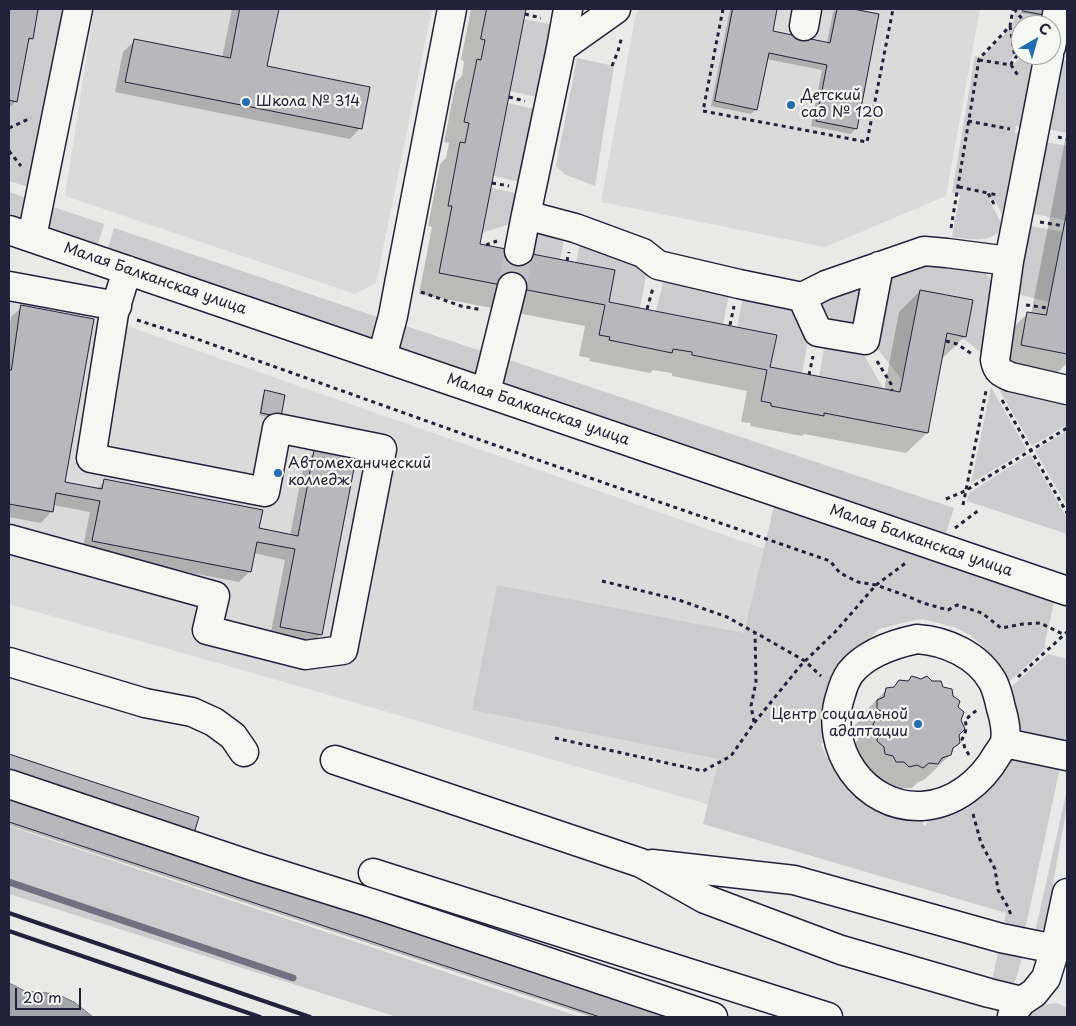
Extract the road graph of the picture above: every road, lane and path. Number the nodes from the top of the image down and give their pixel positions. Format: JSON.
{"nodes":[{"id":1,"x":78,"y":9,"type":"edge"},
{"id":2,"x":452,"y":9,"type":"edge"},
{"id":3,"x":568,"y":9,"type":"edge"},
{"id":4,"x":616,"y":9,"type":"edge"},
{"id":5,"x":723,"y":9,"type":"edge"},
{"id":6,"x":893,"y":9,"type":"edge"},
{"id":7,"x":1014,"y":9,"type":"edge"},
{"id":8,"x":1010,"y":26,"type":"junction"},
{"id":9,"x":1011,"y":32,"type":"edge"},
{"id":10,"x":561,"y":48,"type":"junction"},
{"id":11,"x":1047,"y":65,"type":"edge"},
{"id":12,"x":958,"y":187,"type":"junction"},
{"id":13,"x":988,"y":193,"type":"dead end"},
{"id":14,"x":526,"y":216,"type":"junction"},
{"id":15,"x":20,"y":234,"type":"edge"},
{"id":16,"x":519,"y":251,"type":"tunnel mouth"},
{"id":17,"x":947,"y":253,"type":"junction"},
{"id":18,"x":1009,"y":261,"type":"junction"},
{"id":19,"x":880,"y":266,"type":"junction"},
{"id":20,"x":127,"y":270,"type":"junction"},
{"id":21,"x":9,"y":286,"type":"edge"},
{"id":22,"x":512,"y":287,"type":"tunnel mouth"},
{"id":23,"x":420,"y":292,"type":"dead end"},
{"id":24,"x":802,"y":297,"type":"junction"},
{"id":25,"x":115,"y":309,"type":"junction"},
{"id":26,"x":484,"y":311,"type":"dead end"},
{"id":27,"x":865,"y":340,"type":"junction"},
{"id":28,"x":382,"y":357,"type":"junction"},
{"id":29,"x":993,"y":374,"type":"junction"},
{"id":30,"x":1067,"y":390,"type":"edge"},
{"id":31,"x":892,"y":391,"type":"dead end"},
{"id":32,"x":486,"y":392,"type":"junction"},
{"id":33,"x":1067,"y":428,"type":"edge"},
{"id":34,"x":1030,"y":450,"type":"junction"},
{"id":35,"x":966,"y":491,"type":"junction"},
{"id":36,"x":946,"y":499,"type":"dead end"},
{"id":37,"x":963,"y":505,"type":"dead end"},
{"id":38,"x":979,"y":510,"type":"dead end"},
{"id":39,"x":1067,"y":513,"type":"edge"},
{"id":40,"x":9,"y":539,"type":"edge"},
{"id":41,"x":931,"y":545,"type":"junction"},
{"id":42,"x":602,"y":581,"type":"dead end"},
{"id":43,"x":876,"y":585,"type":"junction"},
{"id":44,"x":1067,"y":591,"type":"edge"},
{"id":45,"x":755,"y":632,"type":"junction"},
{"id":46,"x":1066,"y":634,"type":"edge"},
{"id":47,"x":805,"y":661,"type":"junction"},
{"id":48,"x":9,"y":662,"type":"edge"},
{"id":49,"x":824,"y":679,"type":"dead end"},
{"id":50,"x":998,"y":695,"type":"junction"},
{"id":51,"x":965,"y":720,"type":"dead end"},
{"id":52,"x":754,"y":722,"type":"junction"},
{"id":53,"x":554,"y":738,"type":"dead end"},
{"id":54,"x":962,"y":739,"type":"dead end"},
{"id":55,"x":1004,"y":743,"type":"junction"},
{"id":56,"x":244,"y":752,"type":"dead end"},
{"id":57,"x":1067,"y":756,"type":"edge"},
{"id":58,"x":336,"y":760,"type":"dead end"},
{"id":59,"x":9,"y":784,"type":"edge"},
{"id":60,"x":968,"y":790,"type":"junction"},
{"id":61,"x":640,"y":863,"type":"junction"},
{"id":62,"x":373,"y":873,"type":"dead end"},
{"id":63,"x":1067,"y":894,"type":"edge"},
{"id":64,"x":1011,"y":940,"type":"junction"},
{"id":65,"x":1056,"y":949,"type":"junction"},
{"id":66,"x":1017,"y":1009,"type":"edge"},
{"id":67,"x":713,"y":1017,"type":"edge"},
{"id":68,"x":828,"y":1017,"type":"edge"}],
"edges":[{"from":1,"to":15,"type":"street"},
{"from":2,"to":28,"type":"street"},
{"from":3,"to":10,"type":"street"},
{"from":4,"to":10,"type":"street"},
{"from":5,"to":6,"type":"path"},
{"from":7,"to":8,"type":"path"},
{"from":8,"to":9,"type":"path"},
{"from":8,"to":12,"type":"path"},
{"from":10,"to":14,"type":"street"},
{"from":11,"to":18,"type":"street"},
{"from":12,"to":13,"type":"path"},
{"from":12,"to":17,"type":"path"},
{"from":14,"to":16,"type":"street"},
{"from":14,"to":24,"type":"street"},
{"from":15,"to":20,"type":"street","name":"Малая Балканская улица"},
{"from":17,"to":18,"type":"street"},
{"from":17,"to":19,"type":"street"},
{"from":18,"to":29,"type":"street"},
{"from":19,"to":24,"type":"street"},
{"from":19,"to":27,"type":"street"},
{"from":20,"to":25,"type":"street"},
{"from":20,"to":28,"type":"street","name":"Малая Балканская улица"},
{"from":21,"to":25,"type":"street"},
{"from":22,"to":32,"type":"street"},
{"from":23,"to":26,"type":"path"},
{"from":24,"to":27,"type":"street"},
{"from":25,"to":40,"type":"street"},
{"from":25,"to":43,"type":"path"},
{"from":27,"to":31,"type":"path"},
{"from":28,"to":32,"type":"street","name":"Малая Балканская улица"},
{"from":29,"to":30,"type":"street"},
{"from":29,"to":34,"type":"path"},
{"from":29,"to":35,"type":"path"},
{"from":32,"to":41,"type":"street","name":"Малая Балканская улица"},
{"from":33,"to":34,"type":"path"},
{"from":34,"to":35,"type":"path"},
{"from":34,"to":39,"type":"path"},
{"from":35,"to":36,"type":"path"},
{"from":35,"to":37,"type":"path"},
{"from":38,"to":41,"type":"path"},
{"from":41,"to":43,"type":"path"},
{"from":41,"to":44,"type":"street","name":"Малая Балканская улица"},
{"from":42,"to":45,"type":"path"},
{"from":43,"to":46,"type":"path"},
{"from":43,"to":47,"type":"path"},
{"from":45,"to":47,"type":"path"},
{"from":45,"to":52,"type":"path"},
{"from":46,"to":50,"type":"path"},
{"from":47,"to":49,"type":"path"},
{"from":47,"to":52,"type":"path"},
{"from":48,"to":56,"type":"street"},
{"from":50,"to":55,"type":"street"},
{"from":50,"to":60,"type":"street"},
{"from":51,"to":54,"type":"path"},
{"from":52,"to":53,"type":"path"},
{"from":55,"to":57,"type":"street"},
{"from":55,"to":60,"type":"street"},
{"from":58,"to":61,"type":"street"},
{"from":59,"to":67,"type":"street"},
{"from":60,"to":64,"type":"path"},
{"from":61,"to":64,"type":"street"},
{"from":61,"to":66,"type":"street"},
{"from":62,"to":68,"type":"street"},
{"from":63,"to":65,"type":"street"},
{"from":64,"to":65,"type":"street"},
{"from":65,"to":66,"type":"street"}]}
